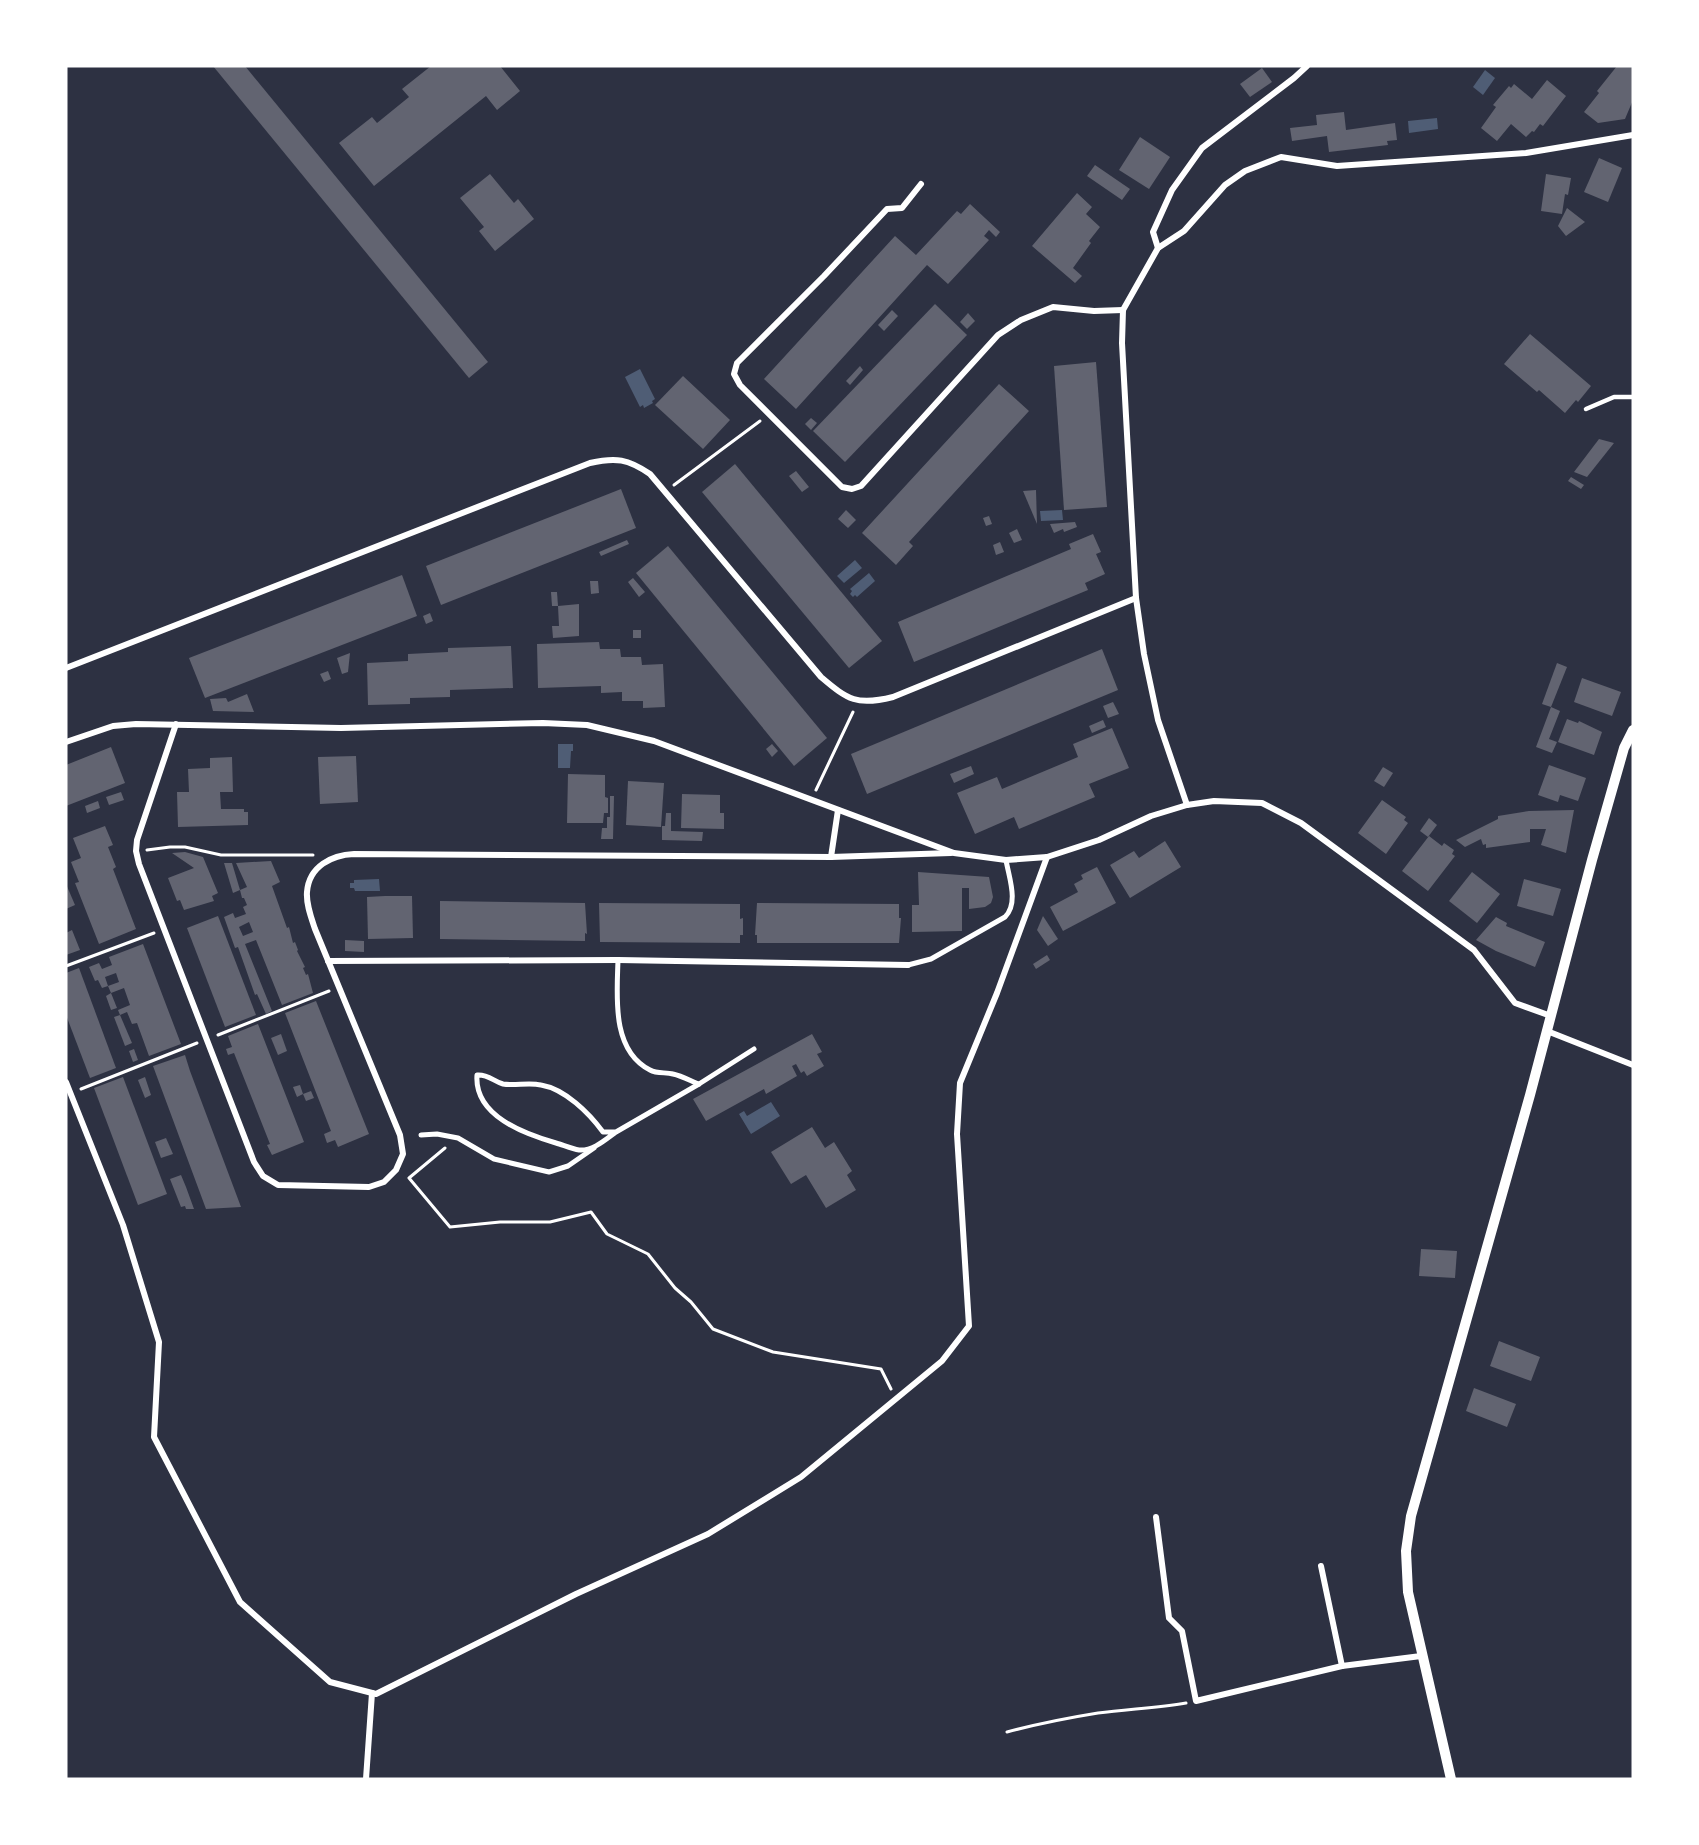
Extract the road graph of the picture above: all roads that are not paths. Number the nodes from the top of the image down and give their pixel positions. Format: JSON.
{"nodes":[{"id":1,"x":1307,"y":66,"type":"edge"},
{"id":2,"x":1633,"y":135,"type":"edge"},
{"id":3,"x":921,"y":184,"type":"dead end"},
{"id":4,"x":1158,"y":248,"type":"junction"},
{"id":5,"x":1123,"y":310,"type":"junction"},
{"id":6,"x":1633,"y":397,"type":"edge"},
{"id":7,"x":1586,"y":409,"type":"dead end"},
{"id":8,"x":1136,"y":598,"type":"junction"},
{"id":9,"x":66,"y":668,"type":"edge"},
{"id":10,"x":176,"y":724,"type":"junction"},
{"id":11,"x":1633,"y":730,"type":"edge"},
{"id":12,"x":66,"y":742,"type":"edge"},
{"id":13,"x":1187,"y":805,"type":"junction"},
{"id":14,"x":838,"y":810,"type":"junction"},
{"id":15,"x":954,"y":853,"type":"junction"},
{"id":16,"x":1047,"y":856,"type":"junction"},
{"id":17,"x":831,"y":857,"type":"junction"},
{"id":18,"x":1006,"y":860,"type":"junction"},
{"id":19,"x":618,"y":960,"type":"junction"},
{"id":20,"x":328,"y":961,"type":"junction"},
{"id":21,"x":908,"y":965,"type":"joint"},
{"id":22,"x":1551,"y":1016,"type":"junction"},
{"id":23,"x":1547,"y":1031,"type":"junction"},
{"id":24,"x":754,"y":1049,"type":"dead end"},
{"id":25,"x":1633,"y":1065,"type":"edge"},
{"id":26,"x":66,"y":1082,"type":"edge"},
{"id":27,"x":699,"y":1084,"type":"junction"},
{"id":28,"x":616,"y":1132,"type":"junction"},
{"id":29,"x":421,"y":1134,"type":"dead end"},
{"id":30,"x":597,"y":1146,"type":"junction"},
{"id":31,"x":1156,"y":1517,"type":"dead end"},
{"id":32,"x":1321,"y":1566,"type":"dead end"},
{"id":33,"x":1421,"y":1656,"type":"junction"},
{"id":34,"x":1342,"y":1666,"type":"junction"},
{"id":35,"x":372,"y":1693,"type":"junction"},
{"id":36,"x":366,"y":1779,"type":"edge"},
{"id":37,"x":1451,"y":1779,"type":"edge"}],
"edges":[{"from":1,"to":4,"type":"street"},
{"from":2,"to":4,"type":"street"},
{"from":3,"to":5,"type":"street"},
{"from":4,"to":5,"type":"street"},
{"from":5,"to":8,"type":"street"},
{"from":6,"to":7,"type":"lane"},
{"from":8,"to":9,"type":"street"},
{"from":8,"to":13,"type":"street"},
{"from":10,"to":12,"type":"street"},
{"from":10,"to":14,"type":"street"},
{"from":10,"to":20,"type":"street"},
{"from":11,"to":22,"type":"street"},
{"from":13,"to":16,"type":"street"},
{"from":13,"to":22,"type":"street"},
{"from":14,"to":15,"type":"street"},
{"from":14,"to":17,"type":"street"},
{"from":15,"to":17,"type":"street"},
{"from":15,"to":18,"type":"street"},
{"from":16,"to":18,"type":"street"},
{"from":16,"to":35,"type":"street"},
{"from":17,"to":20,"type":"street"},
{"from":18,"to":21,"type":"street"},
{"from":19,"to":20,"type":"street"},
{"from":19,"to":21,"type":"street"},
{"from":19,"to":27,"type":"street"},
{"from":22,"to":23,"type":"street"},
{"from":23,"to":25,"type":"street"},
{"from":23,"to":33,"type":"street"},
{"from":24,"to":27,"type":"street"},
{"from":26,"to":35,"type":"street"},
{"from":27,"to":28,"type":"street"},
{"from":28,"to":30,"type":"street"},
{"from":28,"to":30,"type":"street"},
{"from":29,"to":30,"type":"street"},
{"from":31,"to":34,"type":"street"},
{"from":32,"to":34,"type":"street"},
{"from":33,"to":34,"type":"street"},
{"from":33,"to":37,"type":"street"},
{"from":35,"to":36,"type":"street"}]}
